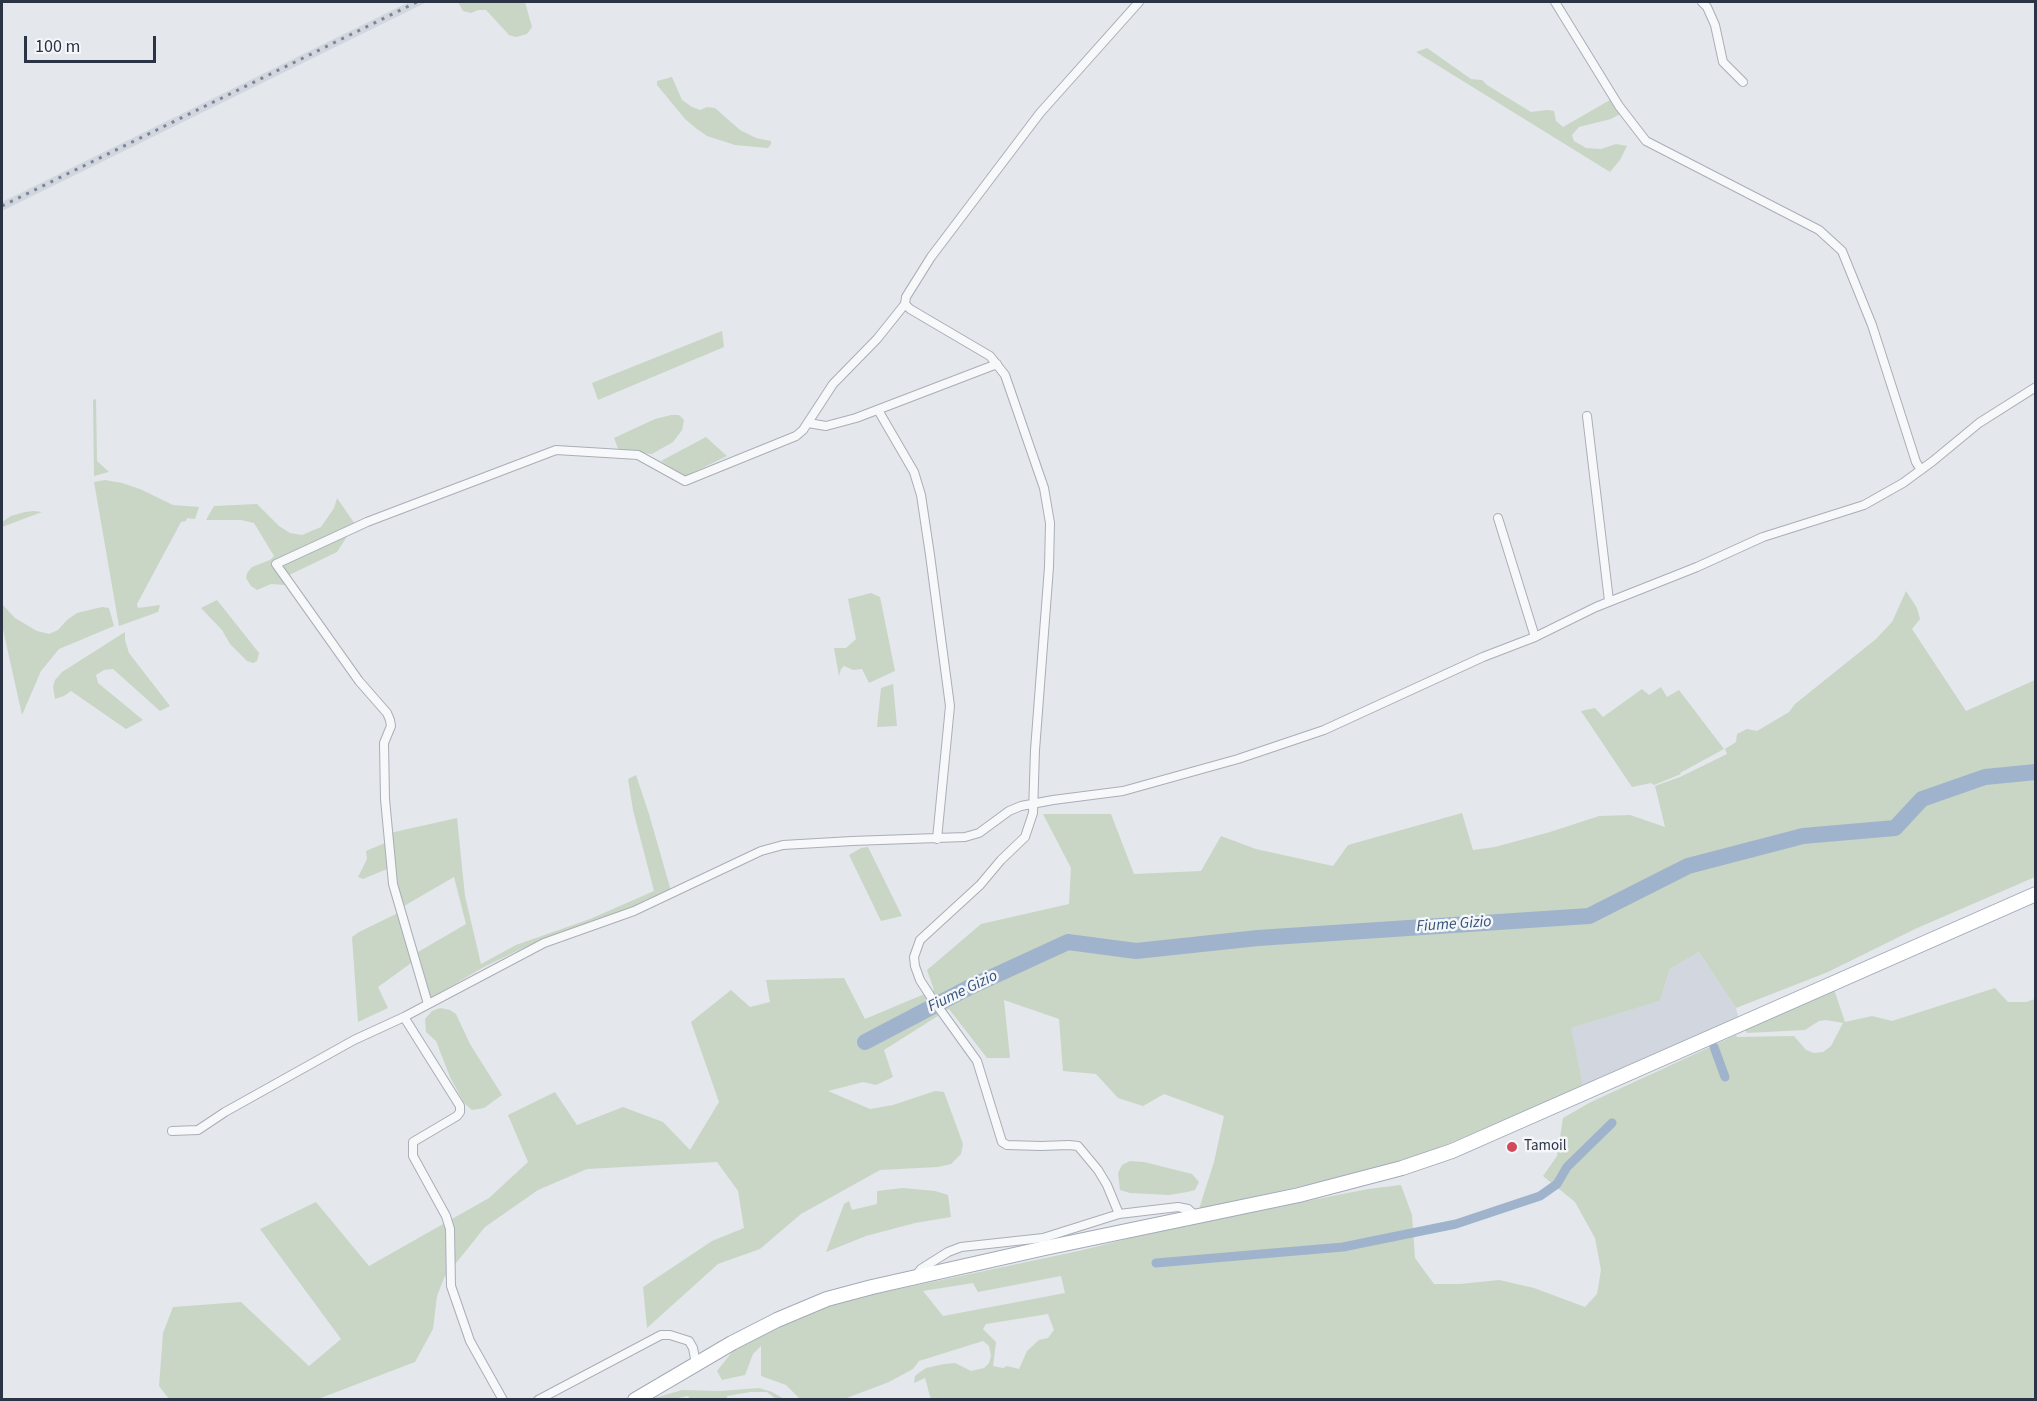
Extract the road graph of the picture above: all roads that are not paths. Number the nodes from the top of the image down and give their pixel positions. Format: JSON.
{"nodes":[{"id":1,"x":1139,"y":2,"type":"edge"},
{"id":2,"x":1555,"y":2,"type":"edge"},
{"id":3,"x":1702,"y":2,"type":"edge"},
{"id":4,"x":1743,"y":82,"type":"dead end"},
{"id":5,"x":905,"y":304,"type":"junction"},
{"id":6,"x":997,"y":364,"type":"junction"},
{"id":7,"x":2036,"y":387,"type":"edge"},
{"id":8,"x":878,"y":410,"type":"junction"},
{"id":9,"x":1587,"y":416,"type":"dead end"},
{"id":10,"x":808,"y":423,"type":"junction"},
{"id":11,"x":1921,"y":470,"type":"junction"},
{"id":12,"x":1498,"y":518,"type":"dead end"},
{"id":13,"x":1609,"y":601,"type":"junction"},
{"id":14,"x":1535,"y":637,"type":"junction"},
{"id":15,"x":1033,"y":804,"type":"junction"},
{"id":16,"x":937,"y":839,"type":"junction"},
{"id":17,"x":2036,"y":894,"type":"edge"},
{"id":18,"x":428,"y":1004,"type":"junction"},
{"id":19,"x":404,"y":1017,"type":"junction"},
{"id":20,"x":172,"y":1131,"type":"dead end"},
{"id":21,"x":1119,"y":1214,"type":"junction"},
{"id":22,"x":1196,"y":1216,"type":"junction"},
{"id":23,"x":1044,"y":1243,"type":"junction"},
{"id":24,"x":915,"y":1277,"type":"junction"},
{"id":25,"x":696,"y":1364,"type":"junction"},
{"id":26,"x":503,"y":1400,"type":"edge"},
{"id":27,"x":538,"y":1400,"type":"edge"},
{"id":28,"x":635,"y":1400,"type":"edge"}],
"edges":[{"from":1,"to":5,"type":"street"},
{"from":2,"to":11,"type":"street"},
{"from":3,"to":4,"type":"street"},
{"from":5,"to":6,"type":"street"},
{"from":5,"to":10,"type":"street"},
{"from":6,"to":8,"type":"street"},
{"from":6,"to":15,"type":"street"},
{"from":7,"to":11,"type":"street"},
{"from":8,"to":10,"type":"street"},
{"from":8,"to":16,"type":"street"},
{"from":9,"to":13,"type":"street"},
{"from":10,"to":18,"type":"street"},
{"from":11,"to":13,"type":"street"},
{"from":12,"to":14,"type":"street"},
{"from":13,"to":14,"type":"street"},
{"from":14,"to":15,"type":"street"},
{"from":15,"to":16,"type":"street"},
{"from":15,"to":21,"type":"street"},
{"from":16,"to":18,"type":"street"},
{"from":17,"to":22,"type":"main road"},
{"from":18,"to":19,"type":"street"},
{"from":19,"to":20,"type":"street"},
{"from":19,"to":26,"type":"street"},
{"from":21,"to":22,"type":"street"},
{"from":21,"to":23,"type":"street"},
{"from":22,"to":23,"type":"main road"},
{"from":23,"to":24,"type":"main road"},
{"from":23,"to":24,"type":"street"},
{"from":24,"to":25,"type":"main road"},
{"from":25,"to":27,"type":"street"},
{"from":25,"to":28,"type":"main road"}]}
